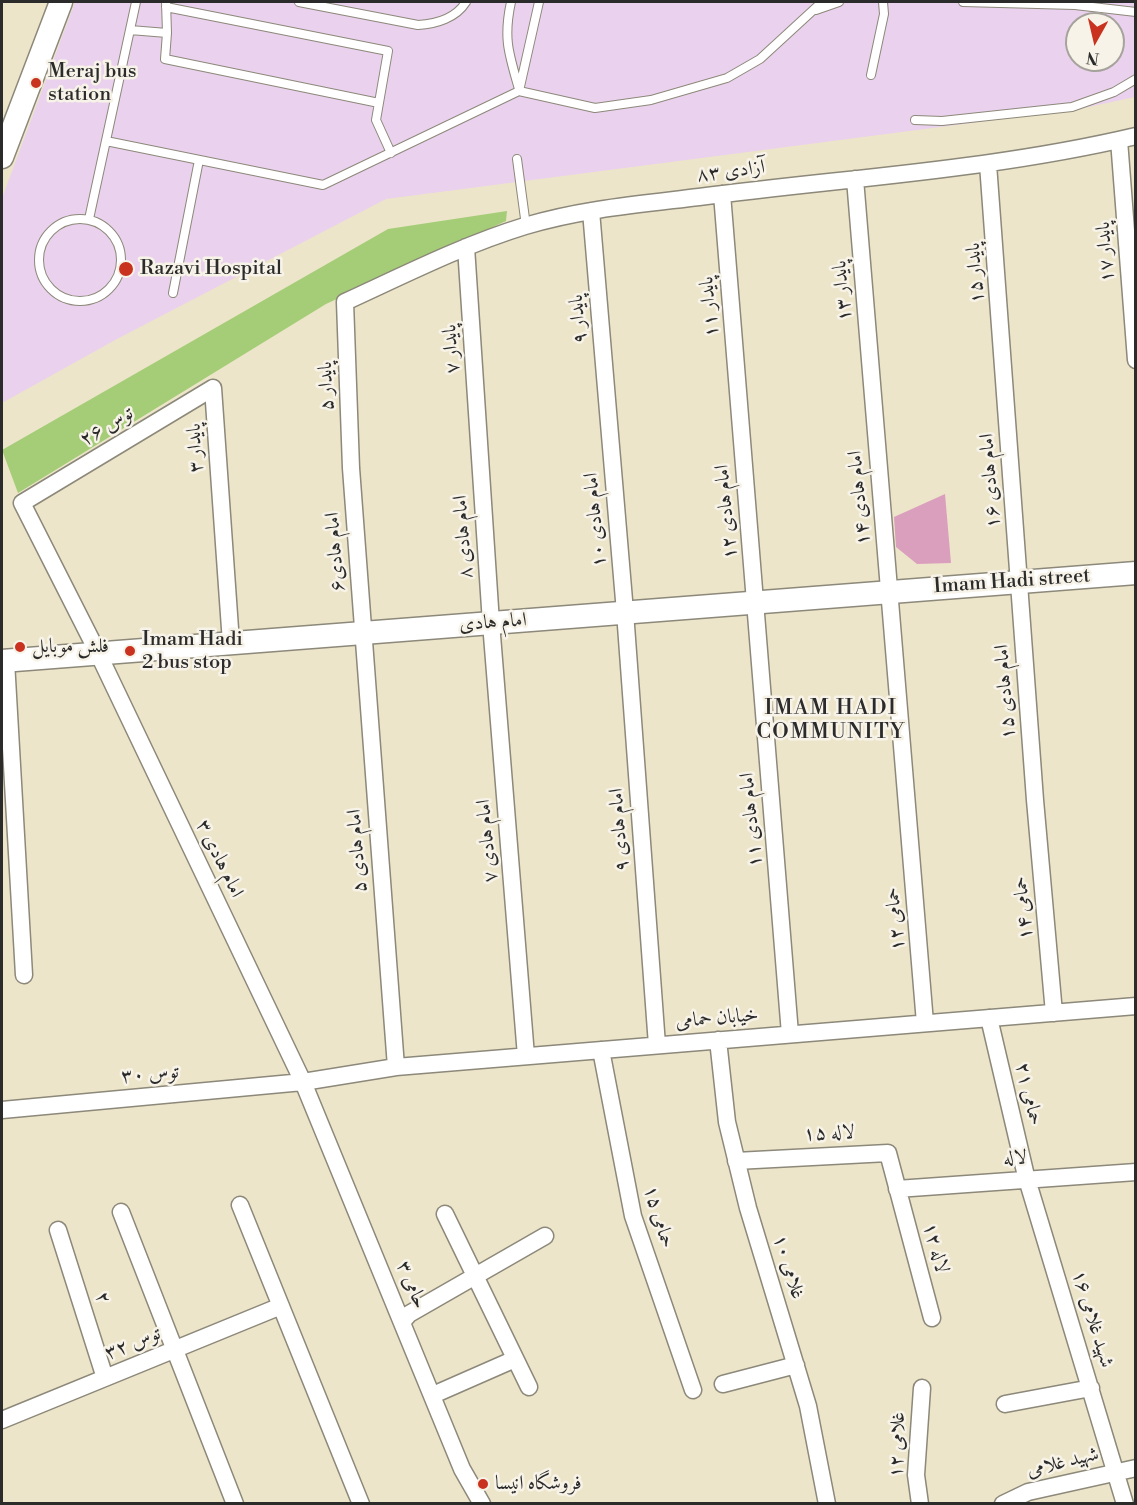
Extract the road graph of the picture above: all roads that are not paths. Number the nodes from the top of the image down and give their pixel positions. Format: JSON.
{"nodes":[{"id":1,"x":61,"y":2,"type":"edge"},
{"id":2,"x":136,"y":2,"type":"edge"},
{"id":3,"x":299,"y":2,"type":"edge"},
{"id":4,"x":466,"y":2,"type":"edge"},
{"id":5,"x":511,"y":2,"type":"edge"},
{"id":6,"x":539,"y":2,"type":"edge"},
{"id":7,"x":822,"y":2,"type":"edge"},
{"id":8,"x":839,"y":2,"type":"edge"},
{"id":9,"x":883,"y":2,"type":"edge"},
{"id":10,"x":963,"y":2,"type":"edge"},
{"id":11,"x":1026,"y":3,"type":"edge"},
{"id":12,"x":1074,"y":3,"type":"edge"},
{"id":13,"x":166,"y":4,"type":"edge"},
{"id":14,"x":323,"y":4,"type":"edge"},
{"id":15,"x":810,"y":12,"type":"junction"},
{"id":16,"x":1136,"y":12,"type":"edge"},
{"id":17,"x":130,"y":30,"type":"junction"},
{"id":18,"x":167,"y":33,"type":"junction"},
{"id":19,"x":871,"y":75,"type":"dead end"},
{"id":20,"x":1136,"y":79,"type":"edge"},
{"id":21,"x":519,"y":92,"type":"junction"},
{"id":22,"x":379,"y":103,"type":"junction"},
{"id":23,"x":915,"y":120,"type":"dead end"},
{"id":24,"x":1136,"y":136,"type":"edge"},
{"id":25,"x":1119,"y":140,"type":"junction"},
{"id":26,"x":106,"y":141,"type":"junction"},
{"id":27,"x":391,"y":153,"type":"junction"},
{"id":28,"x":2,"y":157,"type":"edge"},
{"id":29,"x":517,"y":159,"type":"dead end"},
{"id":30,"x":199,"y":160,"type":"junction"},
{"id":31,"x":988,"y":164,"type":"junction"},
{"id":32,"x":855,"y":179,"type":"junction"},
{"id":33,"x":722,"y":194,"type":"junction"},
{"id":34,"x":591,"y":211,"type":"junction"},
{"id":35,"x":89,"y":219,"type":"junction"},
{"id":36,"x":524,"y":219,"type":"junction"},
{"id":37,"x":466,"y":247,"type":"junction"},
{"id":38,"x":173,"y":293,"type":"dead end"},
{"id":39,"x":345,"y":302,"type":"joint"},
{"id":40,"x":1136,"y":360,"type":"edge"},
{"id":41,"x":1005,"y":378,"type":"joint"},
{"id":42,"x":213,"y":388,"type":"joint"},
{"id":43,"x":873,"y":400,"type":"joint"},
{"id":44,"x":740,"y":418,"type":"joint"},
{"id":45,"x":609,"y":424,"type":"joint"},
{"id":46,"x":480,"y":448,"type":"joint"},
{"id":47,"x":351,"y":468,"type":"joint"},
{"id":48,"x":22,"y":502,"type":"joint"},
{"id":49,"x":1136,"y":573,"type":"edge"},
{"id":50,"x":1020,"y":582,"type":"junction"},
{"id":51,"x":889,"y":592,"type":"junction"},
{"id":52,"x":755,"y":602,"type":"junction"},
{"id":53,"x":625,"y":612,"type":"junction"},
{"id":54,"x":491,"y":623,"type":"junction"},
{"id":55,"x":362,"y":633,"type":"junction"},
{"id":56,"x":231,"y":643,"type":"junction"},
{"id":57,"x":98,"y":653,"type":"junction"},
{"id":58,"x":4,"y":661,"type":"edge"},
{"id":59,"x":1035,"y":800,"type":"joint"},
{"id":60,"x":908,"y":812,"type":"joint"},
{"id":61,"x":24,"y":975,"type":"dead end"},
{"id":62,"x":1136,"y":1006,"type":"edge"},
{"id":63,"x":1054,"y":1013,"type":"junction"},
{"id":64,"x":989,"y":1018,"type":"junction"},
{"id":65,"x":925,"y":1023,"type":"junction"},
{"id":66,"x":790,"y":1034,"type":"junction"},
{"id":67,"x":718,"y":1040,"type":"junction"},
{"id":68,"x":657,"y":1045,"type":"junction"},
{"id":69,"x":600,"y":1050,"type":"junction"},
{"id":70,"x":526,"y":1056,"type":"junction"},
{"id":71,"x":396,"y":1067,"type":"junction"},
{"id":72,"x":303,"y":1082,"type":"junction"},
{"id":73,"x":2,"y":1110,"type":"edge"},
{"id":74,"x":736,"y":1161,"type":"junction"},
{"id":75,"x":1136,"y":1172,"type":"edge"},
{"id":76,"x":1027,"y":1179,"type":"junction"},
{"id":77,"x":897,"y":1189,"type":"junction"},
{"id":78,"x":240,"y":1205,"type":"dead end"},
{"id":79,"x":121,"y":1212,"type":"dead end"},
{"id":80,"x":445,"y":1214,"type":"dead end"},
{"id":81,"x":58,"y":1230,"type":"dead end"},
{"id":82,"x":545,"y":1236,"type":"dead end"},
{"id":83,"x":474,"y":1275,"type":"junction"},
{"id":84,"x":281,"y":1306,"type":"junction"},
{"id":85,"x":932,"y":1318,"type":"dead end"},
{"id":86,"x":403,"y":1321,"type":"junction"},
{"id":87,"x":175,"y":1349,"type":"junction"},
{"id":88,"x":515,"y":1359,"type":"junction"},
{"id":89,"x":796,"y":1365,"type":"junction"},
{"id":90,"x":105,"y":1378,"type":"junction"},
{"id":91,"x":723,"y":1384,"type":"dead end"},
{"id":92,"x":529,"y":1387,"type":"dead end"},
{"id":93,"x":922,"y":1388,"type":"dead end"},
{"id":94,"x":1091,"y":1388,"type":"junction"},
{"id":95,"x":693,"y":1390,"type":"dead end"},
{"id":96,"x":433,"y":1395,"type":"junction"},
{"id":97,"x":1005,"y":1404,"type":"dead end"},
{"id":98,"x":2,"y":1420,"type":"edge"},
{"id":99,"x":1136,"y":1468,"type":"edge"},
{"id":100,"x":1116,"y":1472,"type":"junction"},
{"id":101,"x":235,"y":1503,"type":"edge"},
{"id":102,"x":361,"y":1503,"type":"edge"},
{"id":103,"x":482,"y":1503,"type":"edge"},
{"id":104,"x":827,"y":1503,"type":"edge"},
{"id":105,"x":920,"y":1503,"type":"edge"},
{"id":106,"x":1003,"y":1503,"type":"edge"},
{"id":107,"x":1125,"y":1503,"type":"edge"}],
"edges":[{"from":1,"to":28,"type":"main road"},
{"from":2,"to":17,"type":"lane"},
{"from":3,"to":14,"type":"lane"},
{"from":4,"to":14,"type":"lane"},
{"from":5,"to":21,"type":"lane"},
{"from":6,"to":21,"type":"lane"},
{"from":7,"to":15,"type":"lane"},
{"from":8,"to":15,"type":"lane"},
{"from":9,"to":19,"type":"lane"},
{"from":10,"to":11,"type":"lane"},
{"from":11,"to":12,"type":"lane"},
{"from":12,"to":16,"type":"lane"},
{"from":13,"to":18,"type":"lane"},
{"from":13,"to":22,"type":"lane"},
{"from":15,"to":21,"type":"lane"},
{"from":17,"to":18,"type":"lane"},
{"from":17,"to":26,"type":"lane"},
{"from":18,"to":22,"type":"lane"},
{"from":20,"to":23,"type":"lane"},
{"from":21,"to":27,"type":"lane"},
{"from":22,"to":27,"type":"lane"},
{"from":24,"to":25,"type":"street","name":"آزادی ۸۳"},
{"from":25,"to":31,"type":"street","name":"آزادی ۸۳"},
{"from":25,"to":40,"type":"street","name":"پایدار ۱۷"},
{"from":26,"to":30,"type":"lane"},
{"from":26,"to":35,"type":"lane"},
{"from":27,"to":30,"type":"lane"},
{"from":29,"to":36,"type":"lane"},
{"from":30,"to":38,"type":"lane"},
{"from":31,"to":32,"type":"street","name":"آزادی ۸۳"},
{"from":31,"to":41,"type":"street","name":"پایدار ۱۵"},
{"from":32,"to":33,"type":"street","name":"آزادی ۸۳"},
{"from":32,"to":43,"type":"street","name":"پایدار ۱۳"},
{"from":33,"to":34,"type":"street","name":"آزادی ۸۳"},
{"from":33,"to":44,"type":"street","name":"پایدار ۱۱"},
{"from":34,"to":36,"type":"street","name":"آزادی ۸۳"},
{"from":34,"to":45,"type":"street","name":"پایدار ۹"},
{"from":35,"to":35,"type":"lane"},
{"from":36,"to":37,"type":"street","name":"آزادی ۸۳"},
{"from":37,"to":39,"type":"street","name":"آزادی ۸۳"},
{"from":37,"to":46,"type":"street","name":"پایدار ۷"},
{"from":39,"to":47,"type":"street","name":"پایدار ۵"},
{"from":41,"to":50,"type":"street","name":"امام هادی ۱۶"},
{"from":42,"to":48,"type":"street","name":"توس ۲۶"},
{"from":42,"to":56,"type":"street","name":"پایدار ۳"},
{"from":43,"to":51,"type":"street","name":"امام هادی ۱۴"},
{"from":44,"to":52,"type":"street","name":"امام هادی ۱۲"},
{"from":45,"to":53,"type":"street","name":"امام هادی ۱۰"},
{"from":46,"to":54,"type":"street","name":"امام هادی ۸"},
{"from":47,"to":55,"type":"street","name":"امام هادی۶"},
{"from":48,"to":57,"type":"street","name":"امام هادی ۳"},
{"from":49,"to":50,"type":"main road","name":"Imam Hadi street"},
{"from":50,"to":51,"type":"main road","name":"Imam Hadi street"},
{"from":50,"to":59,"type":"street","name":"امام هادی ۱۵"},
{"from":51,"to":52,"type":"main road","name":"امام هادی"},
{"from":51,"to":60,"type":"street","name":"امام هادی ۱۴"},
{"from":52,"to":53,"type":"main road","name":"امام هادی"},
{"from":52,"to":66,"type":"street","name":"امام هادی ۱۱"},
{"from":53,"to":54,"type":"main road","name":"امام هادی"},
{"from":53,"to":68,"type":"street","name":"امام هادی ۹"},
{"from":54,"to":55,"type":"main road","name":"امام هادی"},
{"from":54,"to":70,"type":"street","name":"امام هادی ۷"},
{"from":55,"to":56,"type":"main road","name":"امام هادی"},
{"from":55,"to":71,"type":"street","name":"امام هادی ۵"},
{"from":56,"to":57,"type":"main road","name":"امام هادی"},
{"from":57,"to":58,"type":"main road","name":"امام هادی"},
{"from":57,"to":72,"type":"street","name":"امام هادی ۳"},
{"from":58,"to":61,"type":"street"},
{"from":59,"to":63,"type":"street","name":"حمامی ۱۴"},
{"from":60,"to":65,"type":"street","name":"حمامی ۱۲"},
{"from":62,"to":63,"type":"street","name":"خیابان حمامی"},
{"from":63,"to":64,"type":"street","name":"خیابان حمامی"},
{"from":64,"to":65,"type":"street","name":"خیابان حمامی"},
{"from":64,"to":76,"type":"street","name":"حمامی ۲۱"},
{"from":65,"to":66,"type":"street","name":"خیابان حمامی"},
{"from":66,"to":67,"type":"street","name":"خیابان حمامی"},
{"from":67,"to":68,"type":"street","name":"خیابان حمامی"},
{"from":67,"to":74,"type":"street","name":"غلامی ۱۰"},
{"from":68,"to":69,"type":"street","name":"خیابان حمامی"},
{"from":69,"to":70,"type":"street","name":"خیابان حمامی"},
{"from":69,"to":95,"type":"street","name":"حمامی ۱۵"},
{"from":70,"to":71,"type":"street","name":"خیابان حمامی"},
{"from":71,"to":72,"type":"street","name":"خیابان حمامی"},
{"from":72,"to":73,"type":"street","name":"توس ۳۰"},
{"from":72,"to":86,"type":"street","name":"حامی ۳"},
{"from":74,"to":77,"type":"street","name":"لاله ۱۵"},
{"from":74,"to":89,"type":"street","name":"غلامی ۱۰"},
{"from":75,"to":76,"type":"street","name":"لاله"},
{"from":76,"to":77,"type":"street","name":"لاله"},
{"from":76,"to":94,"type":"street","name":"شهید غلامی ۱۶"},
{"from":77,"to":85,"type":"street","name":"لاله ۱۲"},
{"from":78,"to":84,"type":"street"},
{"from":79,"to":87,"type":"street"},
{"from":80,"to":83,"type":"street"},
{"from":81,"to":90,"type":"street","name":"۲"},
{"from":82,"to":83,"type":"street"},
{"from":83,"to":86,"type":"street"},
{"from":83,"to":88,"type":"street"},
{"from":84,"to":87,"type":"street","name":"توس ۳۲"},
{"from":84,"to":102,"type":"street"},
{"from":86,"to":96,"type":"street","name":"حامی ۳"},
{"from":87,"to":90,"type":"street","name":"توس ۳۲"},
{"from":87,"to":101,"type":"street"},
{"from":88,"to":92,"type":"street"},
{"from":88,"to":96,"type":"street"},
{"from":89,"to":91,"type":"street"},
{"from":89,"to":104,"type":"street","name":"غلامی ۱۰"},
{"from":90,"to":98,"type":"street","name":"توس ۳۲"},
{"from":93,"to":105,"type":"street","name":"غلامی ۱۲"},
{"from":94,"to":97,"type":"street"},
{"from":94,"to":100,"type":"street","name":"شهید غلامی ۱۶"},
{"from":96,"to":103,"type":"street","name":"حامی ۳"},
{"from":99,"to":100,"type":"street","name":"شهید غلامی"},
{"from":100,"to":106,"type":"street","name":"شهید غلامی"},
{"from":100,"to":107,"type":"street","name":"شهید غلامی ۱۶"}]}
